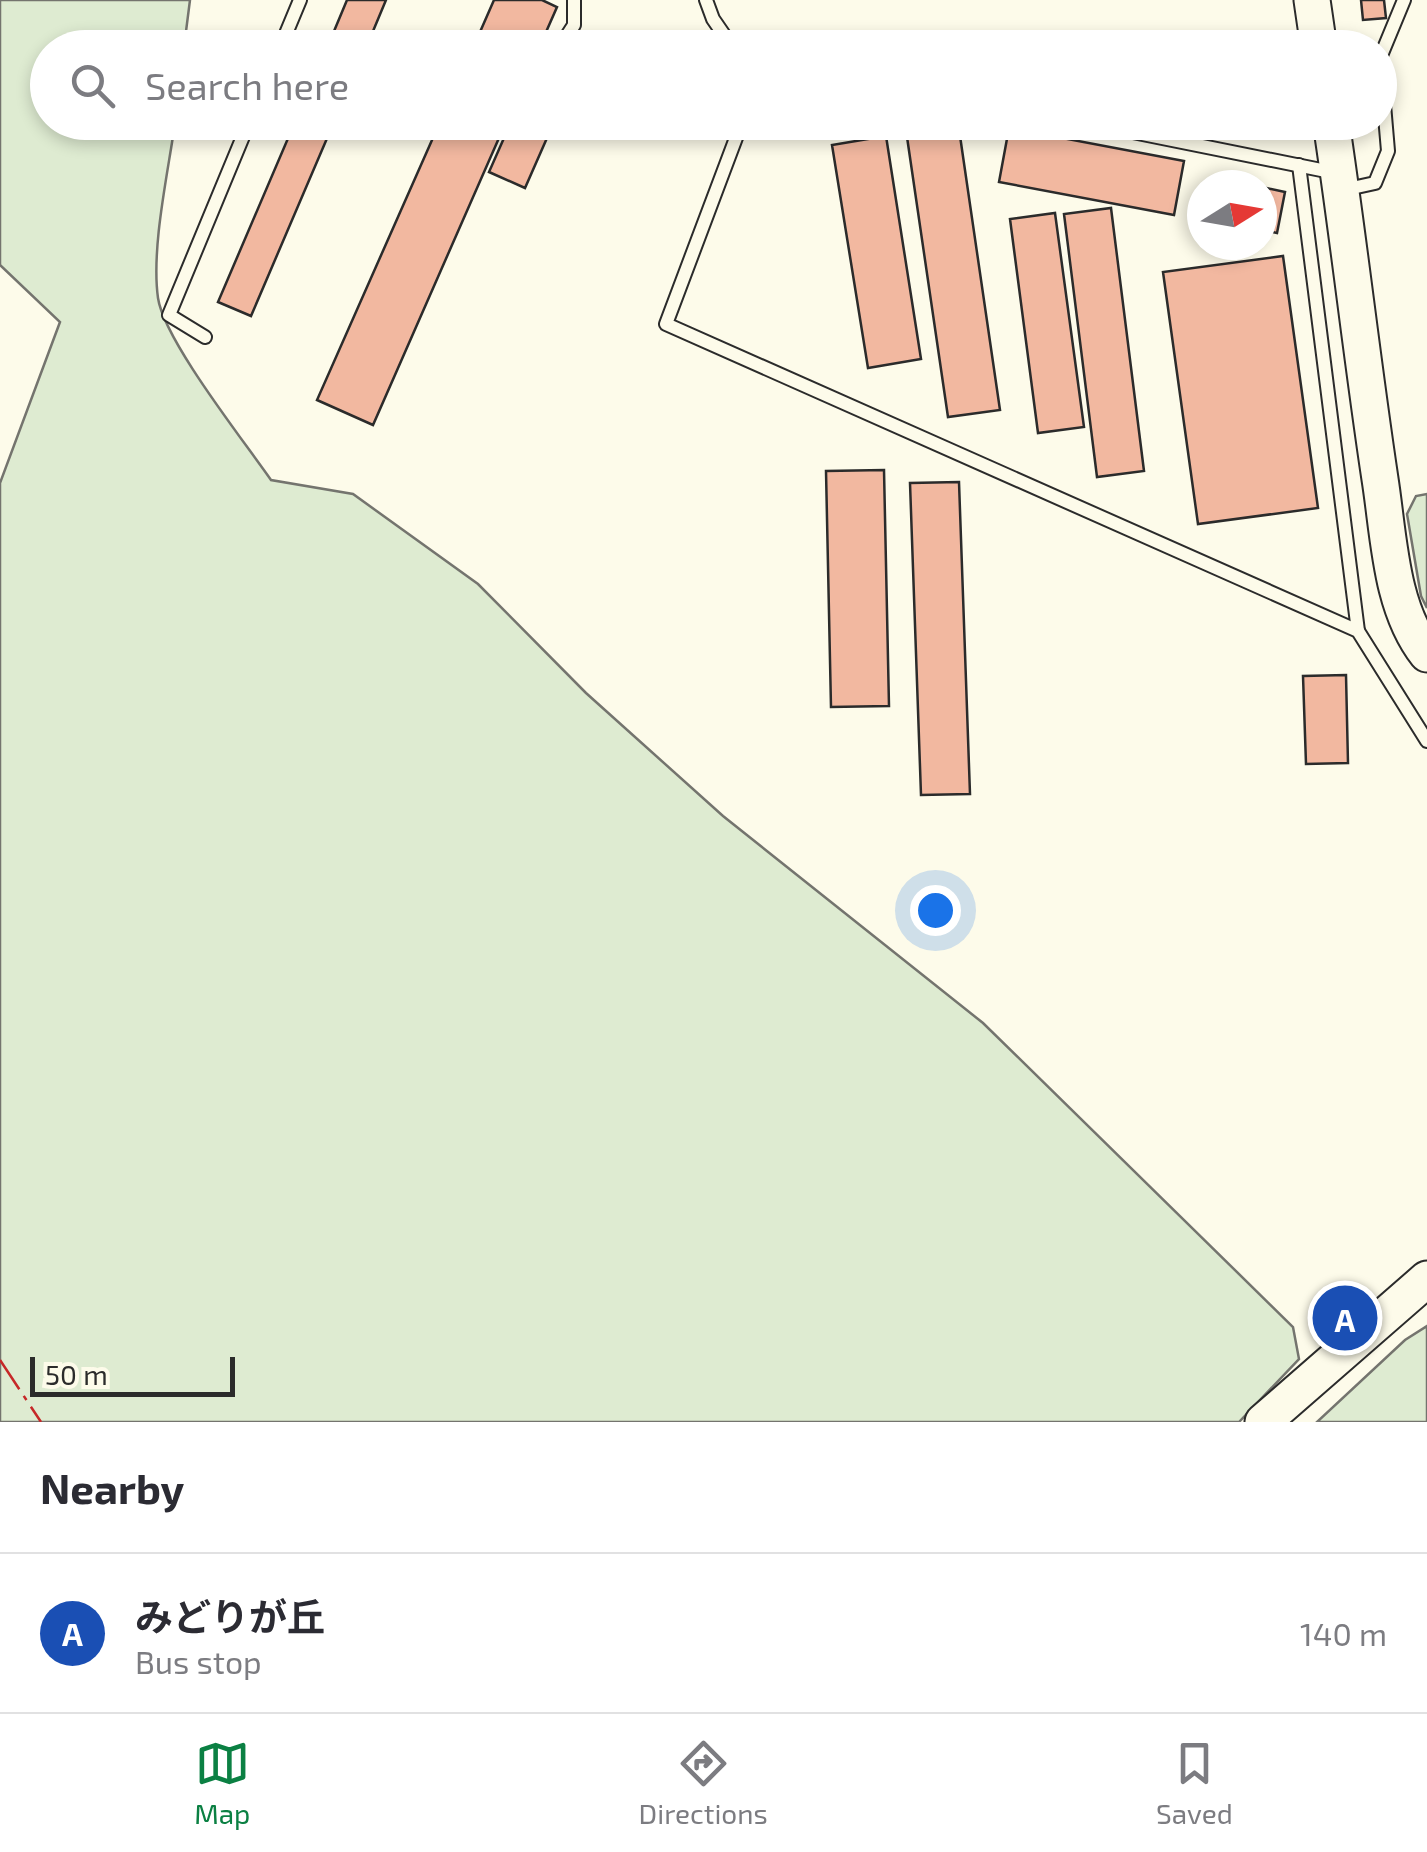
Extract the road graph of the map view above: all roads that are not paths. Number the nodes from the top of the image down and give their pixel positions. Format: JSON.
{"nodes":[{"id":1,"x":300,"y":0,"type":"edge"},
{"id":2,"x":574,"y":0,"type":"edge"},
{"id":3,"x":706,"y":0,"type":"edge"},
{"id":4,"x":1312,"y":0,"type":"edge"},
{"id":5,"x":1404,"y":0,"type":"edge"},
{"id":6,"x":288,"y":30,"type":"edge"},
{"id":7,"x":571,"y":30,"type":"edge"},
{"id":8,"x":721,"y":30,"type":"edge"},
{"id":9,"x":1316,"y":30,"type":"edge"},
{"id":10,"x":1392,"y":30,"type":"edge"},
{"id":11,"x":242,"y":140,"type":"edge"},
{"id":12,"x":735,"y":140,"type":"edge"},
{"id":13,"x":1173,"y":140,"type":"edge"},
{"id":14,"x":1333,"y":140,"type":"edge"},
{"id":15,"x":1387,"y":140,"type":"edge"},
{"id":16,"x":1298,"y":165,"type":"junction"},
{"id":17,"x":1339,"y":182,"type":"junction"},
{"id":18,"x":205,"y":337,"type":"dead end"},
{"id":19,"x":1358,"y":631,"type":"junction"},
{"id":20,"x":1427,"y":654,"type":"edge"},
{"id":21,"x":1427,"y":741,"type":"edge"},
{"id":22,"x":1427,"y":1279,"type":"edge"},
{"id":23,"x":1262,"y":1422,"type":"edge"}],
"edges":[{"from":1,"to":6,"type":"lane"},
{"from":2,"to":7,"type":"lane"},
{"from":3,"to":8,"type":"lane"},
{"from":4,"to":9,"type":"street"},
{"from":5,"to":10,"type":"lane"},
{"from":11,"to":18,"type":"lane"},
{"from":12,"to":19,"type":"lane"},
{"from":13,"to":16,"type":"lane"},
{"from":14,"to":17,"type":"street"},
{"from":15,"to":17,"type":"lane"},
{"from":16,"to":17,"type":"lane"},
{"from":16,"to":19,"type":"lane"},
{"from":17,"to":20,"type":"street"},
{"from":19,"to":21,"type":"lane"},
{"from":22,"to":23,"type":"street"}]}
